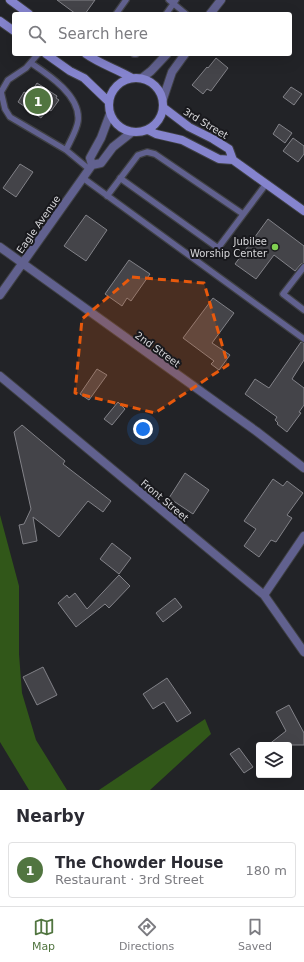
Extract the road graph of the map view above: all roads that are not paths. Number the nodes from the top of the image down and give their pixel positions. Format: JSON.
{"nodes":[{"id":1,"x":10,"y":0,"type":"edge"},
{"id":2,"x":126,"y":0,"type":"edge"},
{"id":3,"x":221,"y":0,"type":"edge"},
{"id":4,"x":172,"y":1,"type":"edge"},
{"id":5,"x":26,"y":12,"type":"edge"},
{"id":6,"x":117,"y":12,"type":"edge"},
{"id":7,"x":167,"y":12,"type":"edge"},
{"id":8,"x":184,"y":12,"type":"edge"},
{"id":9,"x":212,"y":12,"type":"edge"},
{"id":10,"x":0,"y":21,"type":"edge"},
{"id":11,"x":12,"y":30,"type":"edge"},
{"id":12,"x":36,"y":56,"type":"edge"},
{"id":13,"x":49,"y":56,"type":"edge"},
{"id":14,"x":89,"y":56,"type":"edge"},
{"id":15,"x":165,"y":56,"type":"edge"},
{"id":16,"x":184,"y":56,"type":"edge"},
{"id":17,"x":31,"y":63,"type":"junction"},
{"id":18,"x":132,"y":78,"type":"junction"},
{"id":19,"x":142,"y":78,"type":"junction"},
{"id":20,"x":163,"y":99,"type":"junction"},
{"id":21,"x":109,"y":102,"type":"junction"},
{"id":22,"x":164,"y":108,"type":"junction"},
{"id":23,"x":110,"y":114,"type":"junction"},
{"id":24,"x":148,"y":130,"type":"junction"},
{"id":25,"x":132,"y":132,"type":"junction"},
{"id":26,"x":66,"y":150,"type":"junction"},
{"id":27,"x":233,"y":160,"type":"junction"},
{"id":28,"x":91,"y":167,"type":"junction"},
{"id":29,"x":83,"y":178,"type":"junction"},
{"id":30,"x":120,"y":178,"type":"junction"},
{"id":31,"x":266,"y":184,"type":"junction"},
{"id":32,"x":107,"y":196,"type":"junction"},
{"id":33,"x":304,"y":211,"type":"edge"},
{"id":34,"x":244,"y":214,"type":"junction"},
{"id":35,"x":0,"y":247,"type":"edge"},
{"id":36,"x":23,"y":263,"type":"junction"},
{"id":37,"x":304,"y":267,"type":"edge"},
{"id":38,"x":0,"y":295,"type":"edge"},
{"id":39,"x":304,"y":310,"type":"edge"},
{"id":40,"x":304,"y":339,"type":"edge"},
{"id":41,"x":0,"y":376,"type":"edge"},
{"id":42,"x":304,"y":468,"type":"edge"},
{"id":43,"x":304,"y":536,"type":"edge"},
{"id":44,"x":264,"y":595,"type":"junction"},
{"id":45,"x":304,"y":652,"type":"edge"}],
"edges":[{"from":1,"to":5,"type":"street"},
{"from":2,"to":6,"type":"lane"},
{"from":3,"to":9,"type":"street"},
{"from":4,"to":7,"type":"lane"},
{"from":4,"to":8,"type":"lane"},
{"from":10,"to":11,"type":"street"},
{"from":12,"to":17,"type":"lane"},
{"from":13,"to":21,"type":"street"},
{"from":14,"to":18,"type":"street"},
{"from":15,"to":19,"type":"street"},
{"from":16,"to":20,"type":"street"},
{"from":17,"to":26,"type":"lane"},
{"from":17,"to":26,"type":"lane"},
{"from":18,"to":19,"type":"street"},
{"from":18,"to":21,"type":"street"},
{"from":19,"to":20,"type":"street"},
{"from":20,"to":22,"type":"street"},
{"from":21,"to":23,"type":"street"},
{"from":22,"to":24,"type":"street"},
{"from":22,"to":27,"type":"street","name":"3rd Street"},
{"from":23,"to":25,"type":"street"},
{"from":23,"to":28,"type":"street","name":"Eagle Avenue"},
{"from":24,"to":25,"type":"street"},
{"from":24,"to":27,"type":"street","name":"3rd Street"},
{"from":25,"to":28,"type":"street","name":"Eagle Avenue"},
{"from":26,"to":28,"type":"lane"},
{"from":27,"to":31,"type":"street","name":"3rd Street"},
{"from":28,"to":29,"type":"street","name":"Eagle Avenue"},
{"from":29,"to":32,"type":"lane"},
{"from":29,"to":36,"type":"street","name":"Eagle Avenue"},
{"from":30,"to":32,"type":"lane"},
{"from":30,"to":34,"type":"lane"},
{"from":30,"to":34,"type":"lane"},
{"from":31,"to":33,"type":"street","name":"3rd Street"},
{"from":31,"to":34,"type":"lane"},
{"from":32,"to":40,"type":"lane"},
{"from":35,"to":36,"type":"street","name":"2nd Street"},
{"from":36,"to":38,"type":"street","name":"Eagle Avenue"},
{"from":36,"to":42,"type":"street","name":"2nd Street"},
{"from":37,"to":39,"type":"lane"},
{"from":41,"to":44,"type":"street","name":"Front Street"},
{"from":43,"to":44,"type":"street"},
{"from":44,"to":45,"type":"street","name":"Front Street"}]}
